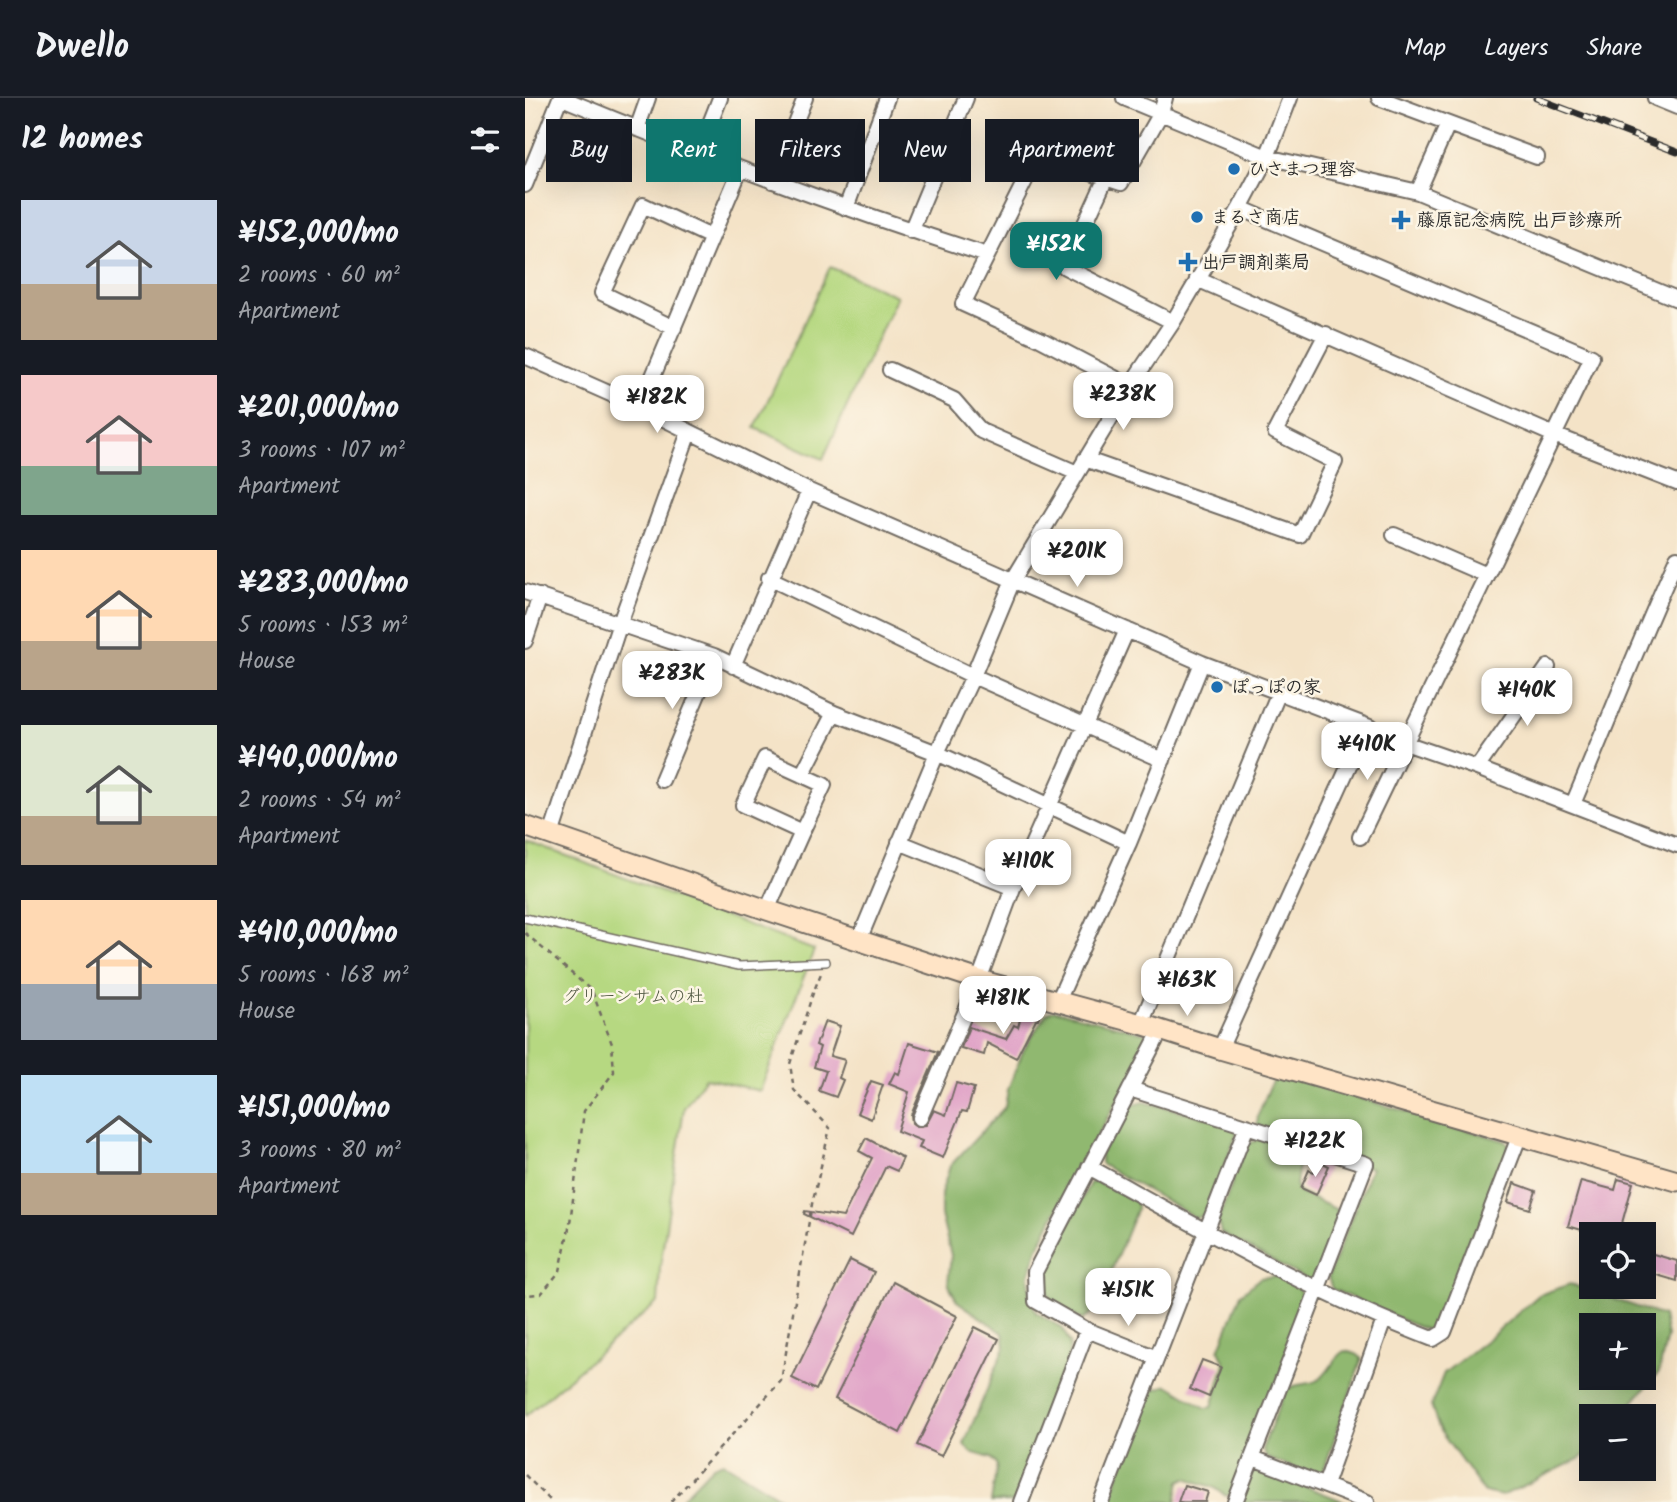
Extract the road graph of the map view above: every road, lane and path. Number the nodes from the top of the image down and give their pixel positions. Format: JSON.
{"nodes":[{"id":1,"x":561,"y":98,"type":"edge"},
{"id":2,"x":648,"y":98,"type":"edge"},
{"id":3,"x":720,"y":98,"type":"edge"},
{"id":4,"x":805,"y":98,"type":"edge"},
{"id":5,"x":887,"y":98,"type":"edge"},
{"id":6,"x":966,"y":98,"type":"edge"},
{"id":7,"x":1124,"y":98,"type":"edge"},
{"id":8,"x":1165,"y":98,"type":"edge"},
{"id":9,"x":1290,"y":98,"type":"edge"},
{"id":10,"x":1380,"y":98,"type":"edge"},
{"id":11,"x":1655,"y":98,"type":"edge"},
{"id":12,"x":1677,"y":107,"type":"edge"},
{"id":13,"x":1161,"y":113,"type":"junction"},
{"id":14,"x":712,"y":119,"type":"edge"},
{"id":15,"x":797,"y":119,"type":"edge"},
{"id":16,"x":1448,"y":124,"type":"junction"},
{"id":17,"x":637,"y":129,"type":"junction"},
{"id":18,"x":646,"y":133,"type":"edge"},
{"id":19,"x":1139,"y":152,"type":"edge"},
{"id":20,"x":1267,"y":157,"type":"junction"},
{"id":21,"x":1537,"y":157,"type":"dead end"},
{"id":22,"x":735,"y":182,"type":"edge"},
{"id":23,"x":775,"y":182,"type":"edge"},
{"id":24,"x":1024,"y":182,"type":"edge"},
{"id":25,"x":1104,"y":182,"type":"edge"},
{"id":26,"x":525,"y":184,"type":"edge"},
{"id":27,"x":1418,"y":192,"type":"junction"},
{"id":28,"x":846,"y":208,"type":"junction"},
{"id":29,"x":1240,"y":208,"type":"junction"},
{"id":30,"x":911,"y":231,"type":"junction"},
{"id":31,"x":711,"y":237,"type":"junction"},
{"id":32,"x":987,"y":255,"type":"junction"},
{"id":33,"x":1197,"y":279,"type":"junction"},
{"id":34,"x":1677,"y":299,"type":"edge"},
{"id":35,"x":1173,"y":322,"type":"junction"},
{"id":36,"x":674,"y":328,"type":"junction"},
{"id":37,"x":1326,"y":334,"type":"junction"},
{"id":38,"x":525,"y":356,"type":"edge"},
{"id":39,"x":890,"y":370,"type":"dead end"},
{"id":40,"x":1130,"y":386,"type":"junction"},
{"id":41,"x":640,"y":407,"type":"junction"},
{"id":42,"x":689,"y":432,"type":"junction"},
{"id":43,"x":1554,"y":435,"type":"junction"},
{"id":44,"x":1086,"y":459,"type":"junction"},
{"id":45,"x":1077,"y":473,"type":"junction"},
{"id":46,"x":1677,"y":483,"type":"edge"},
{"id":47,"x":809,"y":491,"type":"junction"},
{"id":48,"x":1394,"y":535,"type":"dead end"},
{"id":49,"x":1677,"y":558,"type":"edge"},
{"id":50,"x":1486,"y":575,"type":"junction"},
{"id":51,"x":769,"y":578,"type":"junction"},
{"id":52,"x":1013,"y":580,"type":"junction"},
{"id":53,"x":532,"y":594,"type":"edge"},
{"id":54,"x":620,"y":623,"type":"junction"},
{"id":55,"x":1127,"y":630,"type":"junction"},
{"id":56,"x":525,"y":641,"type":"edge"},
{"id":57,"x":714,"y":656,"type":"junction"},
{"id":58,"x":1202,"y":663,"type":"junction"},
{"id":59,"x":733,"y":666,"type":"junction"},
{"id":60,"x":1548,"y":667,"type":"dead end"},
{"id":61,"x":973,"y":676,"type":"junction"},
{"id":62,"x":1279,"y":692,"type":"junction"},
{"id":63,"x":834,"y":713,"type":"junction"},
{"id":64,"x":1087,"y":725,"type":"junction"},
{"id":65,"x":1367,"y":726,"type":"junction"},
{"id":66,"x":1405,"y":743,"type":"junction"},
{"id":67,"x":937,"y":753,"type":"junction"},
{"id":68,"x":1163,"y":760,"type":"junction"},
{"id":69,"x":1477,"y":768,"type":"junction"},
{"id":70,"x":802,"y":775,"type":"junction"},
{"id":71,"x":663,"y":780,"type":"dead end"},
{"id":72,"x":1573,"y":804,"type":"junction"},
{"id":73,"x":1050,"y":807,"type":"junction"},
{"id":74,"x":525,"y":826,"type":"edge"},
{"id":75,"x":802,"y":832,"type":"junction"},
{"id":76,"x":551,"y":835,"type":"junction"},
{"id":77,"x":1360,"y":837,"type":"dead end"},
{"id":78,"x":899,"y":842,"type":"junction"},
{"id":79,"x":1129,"y":844,"type":"junction"},
{"id":80,"x":1677,"y":845,"type":"edge"},
{"id":81,"x":1013,"y":888,"type":"junction"},
{"id":82,"x":767,"y":910,"type":"junction"},
{"id":83,"x":525,"y":918,"type":"edge"},
{"id":84,"x":525,"y":933,"type":"edge"},
{"id":85,"x":859,"y":940,"type":"junction"},
{"id":86,"x":826,"y":962,"type":"joint"},
{"id":87,"x":979,"y":979,"type":"junction"},
{"id":88,"x":1058,"y":1001,"type":"junction"},
{"id":89,"x":1141,"y":1024,"type":"junction"},
{"id":90,"x":1161,"y":1030,"type":"junction"},
{"id":91,"x":1220,"y":1049,"type":"junction"},
{"id":92,"x":1130,"y":1089,"type":"junction"},
{"id":93,"x":921,"y":1118,"type":"dead end"},
{"id":94,"x":1247,"y":1126,"type":"junction"},
{"id":95,"x":1519,"y":1137,"type":"junction"},
{"id":96,"x":1089,"y":1167,"type":"junction"},
{"id":97,"x":1677,"y":1181,"type":"edge"},
{"id":98,"x":1206,"y":1231,"type":"junction"},
{"id":99,"x":1318,"y":1291,"type":"junction"},
{"id":100,"x":525,"y":1295,"type":"edge"},
{"id":101,"x":1384,"y":1320,"type":"junction"},
{"id":102,"x":1087,"y":1330,"type":"junction"},
{"id":103,"x":1157,"y":1358,"type":"junction"},
{"id":104,"x":1252,"y":1458,"type":"junction"},
{"id":105,"x":525,"y":1475,"type":"edge"},
{"id":106,"x":1325,"y":1485,"type":"junction"},
{"id":107,"x":1026,"y":1501,"type":"edge"},
{"id":108,"x":552,"y":1502,"type":"edge"},
{"id":109,"x":671,"y":1502,"type":"edge"},
{"id":110,"x":1101,"y":1502,"type":"edge"},
{"id":111,"x":1235,"y":1502,"type":"edge"},
{"id":112,"x":1367,"y":1502,"type":"edge"}],
"edges":[{"from":1,"to":17,"type":"street"},
{"from":1,"to":26,"type":"street"},
{"from":2,"to":17,"type":"street"},
{"from":3,"to":14,"type":"street"},
{"from":4,"to":15,"type":"street"},
{"from":5,"to":28,"type":"street"},
{"from":6,"to":30,"type":"street"},
{"from":7,"to":13,"type":"street"},
{"from":8,"to":13,"type":"street"},
{"from":9,"to":20,"type":"street"},
{"from":10,"to":16,"type":"street"},
{"from":11,"to":12,"type":"street"},
{"from":13,"to":19,"type":"street"},
{"from":13,"to":20,"type":"street"},
{"from":16,"to":21,"type":"street"},
{"from":16,"to":27,"type":"street"},
{"from":17,"to":18,"type":"street"},
{"from":20,"to":27,"type":"street"},
{"from":20,"to":29,"type":"street"},
{"from":22,"to":31,"type":"street"},
{"from":23,"to":28,"type":"street"},
{"from":24,"to":32,"type":"street"},
{"from":25,"to":35,"type":"street"},
{"from":27,"to":34,"type":"street"},
{"from":28,"to":30,"type":"street"},
{"from":29,"to":33,"type":"street"},
{"from":29,"to":43,"type":"street"},
{"from":30,"to":32,"type":"street"},
{"from":31,"to":36,"type":"street"},
{"from":31,"to":36,"type":"street"},
{"from":32,"to":40,"type":"street"},
{"from":33,"to":35,"type":"street"},
{"from":33,"to":37,"type":"street"},
{"from":35,"to":40,"type":"street"},
{"from":36,"to":41,"type":"street"},
{"from":37,"to":43,"type":"street"},
{"from":37,"to":44,"type":"street"},
{"from":38,"to":41,"type":"street"},
{"from":39,"to":45,"type":"street"},
{"from":40,"to":44,"type":"street"},
{"from":41,"to":42,"type":"street"},
{"from":42,"to":47,"type":"street"},
{"from":42,"to":54,"type":"street"},
{"from":43,"to":46,"type":"street"},
{"from":43,"to":50,"type":"street"},
{"from":44,"to":45,"type":"street"},
{"from":45,"to":52,"type":"street"},
{"from":47,"to":51,"type":"street"},
{"from":47,"to":52,"type":"street"},
{"from":48,"to":50,"type":"street"},
{"from":49,"to":72,"type":"street"},
{"from":50,"to":66,"type":"street"},
{"from":51,"to":59,"type":"street"},
{"from":51,"to":61,"type":"street"},
{"from":52,"to":55,"type":"street"},
{"from":52,"to":61,"type":"street"},
{"from":53,"to":54,"type":"street"},
{"from":53,"to":56,"type":"street"},
{"from":54,"to":57,"type":"street"},
{"from":54,"to":76,"type":"street"},
{"from":55,"to":58,"type":"street"},
{"from":55,"to":64,"type":"street"},
{"from":57,"to":59,"type":"street"},
{"from":57,"to":71,"type":"street"},
{"from":58,"to":62,"type":"street"},
{"from":58,"to":68,"type":"street"},
{"from":59,"to":63,"type":"street"},
{"from":60,"to":69,"type":"street"},
{"from":61,"to":64,"type":"street"},
{"from":61,"to":67,"type":"street"},
{"from":62,"to":65,"type":"street"},
{"from":62,"to":89,"type":"street"},
{"from":63,"to":67,"type":"street"},
{"from":63,"to":70,"type":"street"},
{"from":64,"to":68,"type":"street"},
{"from":64,"to":73,"type":"street"},
{"from":65,"to":66,"type":"street"},
{"from":65,"to":91,"type":"street"},
{"from":66,"to":69,"type":"street"},
{"from":66,"to":77,"type":"street"},
{"from":67,"to":73,"type":"street"},
{"from":67,"to":78,"type":"street"},
{"from":68,"to":79,"type":"street"},
{"from":69,"to":72,"type":"street"},
{"from":70,"to":75,"type":"street"},
{"from":70,"to":75,"type":"street"},
{"from":72,"to":80,"type":"street"},
{"from":73,"to":79,"type":"street"},
{"from":73,"to":81,"type":"street"},
{"from":74,"to":76,"type":"street"},
{"from":75,"to":82,"type":"street"},
{"from":76,"to":82,"type":"street"},
{"from":78,"to":81,"type":"street"},
{"from":78,"to":85,"type":"street"},
{"from":79,"to":88,"type":"street"},
{"from":81,"to":87,"type":"street"},
{"from":82,"to":85,"type":"street"},
{"from":83,"to":86,"type":"lane"},
{"from":84,"to":100,"type":"path"},
{"from":85,"to":87,"type":"street"},
{"from":86,"to":109,"type":"path"},
{"from":87,"to":88,"type":"street"},
{"from":87,"to":93,"type":"street"},
{"from":88,"to":89,"type":"street"},
{"from":89,"to":90,"type":"street"},
{"from":90,"to":91,"type":"street"},
{"from":90,"to":92,"type":"street"},
{"from":91,"to":95,"type":"street"},
{"from":92,"to":94,"type":"street"},
{"from":92,"to":96,"type":"street"},
{"from":94,"to":98,"type":"street"},
{"from":94,"to":99,"type":"street"},
{"from":95,"to":97,"type":"street"},
{"from":95,"to":101,"type":"street"},
{"from":96,"to":98,"type":"street"},
{"from":96,"to":102,"type":"street"},
{"from":98,"to":99,"type":"street"},
{"from":98,"to":103,"type":"street"},
{"from":99,"to":101,"type":"street"},
{"from":99,"to":104,"type":"street"},
{"from":101,"to":106,"type":"street"},
{"from":102,"to":103,"type":"street"},
{"from":102,"to":107,"type":"street"},
{"from":103,"to":110,"type":"street"},
{"from":104,"to":106,"type":"street"},
{"from":104,"to":111,"type":"street"},
{"from":105,"to":108,"type":"path"},
{"from":106,"to":112,"type":"street"}]}
